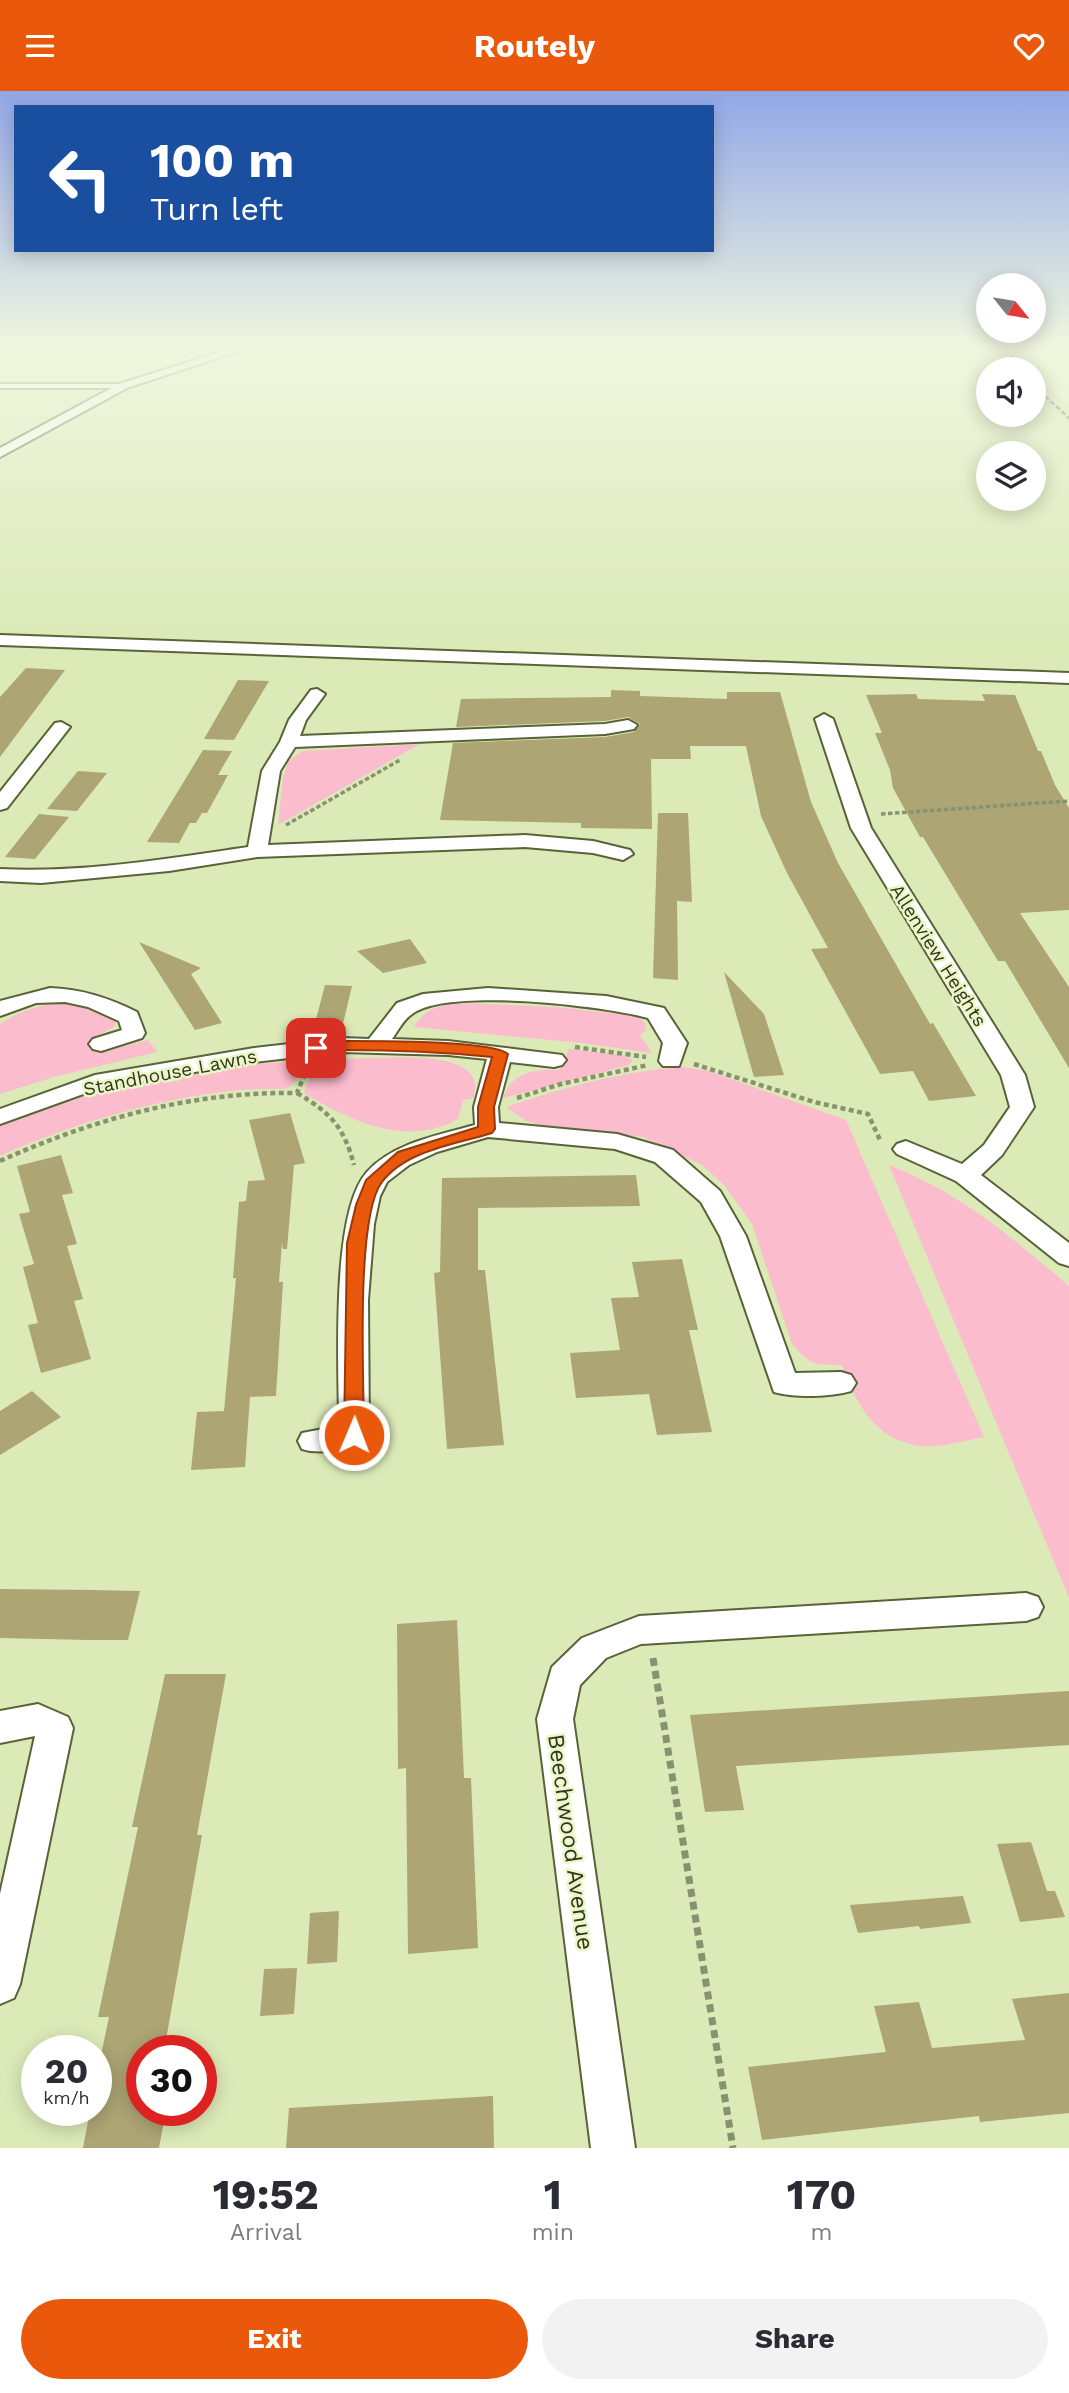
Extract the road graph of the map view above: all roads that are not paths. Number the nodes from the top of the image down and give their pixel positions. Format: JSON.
{"nodes":[{"id":1,"x":24,"y":440,"type":"edge"},
{"id":2,"x":0,"y":453,"type":"edge"},
{"id":3,"x":0,"y":640,"type":"edge"},
{"id":4,"x":1069,"y":678,"type":"edge"},
{"id":5,"x":317,"y":694,"type":"dead end"},
{"id":6,"x":824,"y":719,"type":"dead end"},
{"id":7,"x":628,"y":725,"type":"dead end"},
{"id":8,"x":61,"y":727,"type":"dead end"},
{"id":9,"x":289,"y":742,"type":"junction"},
{"id":10,"x":0,"y":804,"type":"edge"},
{"id":11,"x":258,"y":843,"type":"junction"},
{"id":12,"x":623,"y":854,"type":"dead end"},
{"id":13,"x":0,"y":875,"type":"edge"},
{"id":14,"x":0,"y":1009,"type":"edge"},
{"id":15,"x":101,"y":1044,"type":"dead end"},
{"id":16,"x":376,"y":1046,"type":"junction"},
{"id":17,"x":500,"y":1054,"type":"junction"},
{"id":18,"x":554,"y":1060,"type":"dead end"},
{"id":19,"x":671,"y":1061,"type":"road end"},
{"id":20,"x":0,"y":1117,"type":"edge"},
{"id":21,"x":486,"y":1118,"type":"junction"},
{"id":22,"x":906,"y":1149,"type":"road end"},
{"id":23,"x":965,"y":1175,"type":"junction"},
{"id":24,"x":1069,"y":1257,"type":"edge"},
{"id":25,"x":841,"y":1383,"type":"dead end"},
{"id":26,"x":313,"y":1441,"type":"dead end"},
{"id":27,"x":1026,"y":1607,"type":"dead end"},
{"id":28,"x":0,"y":1727,"type":"edge"},
{"id":29,"x":0,"y":1984,"type":"edge"},
{"id":30,"x":613,"y":2148,"type":"edge"}],
"edges":[{"from":1,"to":2,"type":"street"},
{"from":3,"to":4,"type":"street"},
{"from":5,"to":9,"type":"street"},
{"from":6,"to":23,"type":"street","name":"Allenview Heights"},
{"from":7,"to":9,"type":"street"},
{"from":8,"to":10,"type":"street"},
{"from":9,"to":11,"type":"street"},
{"from":11,"to":12,"type":"street"},
{"from":11,"to":13,"type":"street"},
{"from":14,"to":15,"type":"street"},
{"from":16,"to":17,"type":"street","name":"Standhouse Lawns"},
{"from":16,"to":19,"type":"street"},
{"from":16,"to":20,"type":"street","name":"Standhouse Lawns"},
{"from":17,"to":18,"type":"street","name":"Standhouse Lawns"},
{"from":17,"to":21,"type":"street"},
{"from":21,"to":25,"type":"street"},
{"from":21,"to":26,"type":"street"},
{"from":22,"to":23,"type":"street"},
{"from":23,"to":24,"type":"street"},
{"from":27,"to":30,"type":"street","name":"Beechwood Avenue"},
{"from":28,"to":29,"type":"street"}]}
